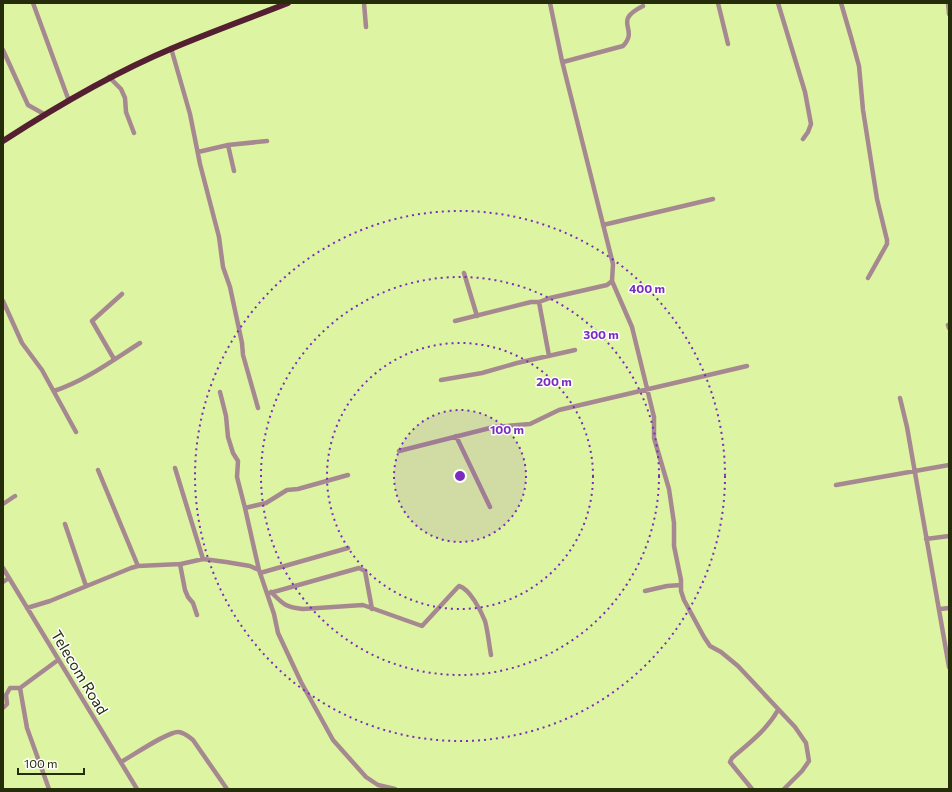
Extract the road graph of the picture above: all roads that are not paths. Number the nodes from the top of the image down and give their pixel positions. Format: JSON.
{"nodes":[{"id":1,"x":34,"y":3,"type":"edge"},
{"id":2,"x":288,"y":3,"type":"edge"},
{"id":3,"x":364,"y":3,"type":"edge"},
{"id":4,"x":550,"y":3,"type":"edge"},
{"id":5,"x":718,"y":3,"type":"edge"},
{"id":6,"x":778,"y":3,"type":"edge"},
{"id":7,"x":841,"y":3,"type":"edge"},
{"id":8,"x":948,"y":3,"type":"edge"},
{"id":9,"x":643,"y":6,"type":"dead end"},
{"id":10,"x":949,"y":14,"type":"edge"},
{"id":11,"x":366,"y":27,"type":"dead end"},
{"id":12,"x":728,"y":44,"type":"dead end"},
{"id":13,"x":171,"y":48,"type":"junction"},
{"id":14,"x":3,"y":50,"type":"edge"},
{"id":15,"x":563,"y":62,"type":"junction"},
{"id":16,"x":109,"y":77,"type":"junction"},
{"id":17,"x":69,"y":101,"type":"junction"},
{"id":18,"x":44,"y":114,"type":"junction"},
{"id":19,"x":134,"y":133,"type":"dead end"},
{"id":20,"x":803,"y":139,"type":"dead end"},
{"id":21,"x":3,"y":141,"type":"edge"},
{"id":22,"x":267,"y":141,"type":"dead end"},
{"id":23,"x":228,"y":145,"type":"junction"},
{"id":24,"x":198,"y":152,"type":"junction"},
{"id":25,"x":234,"y":171,"type":"dead end"},
{"id":26,"x":713,"y":199,"type":"dead end"},
{"id":27,"x":603,"y":225,"type":"junction"},
{"id":28,"x":464,"y":273,"type":"dead end"},
{"id":29,"x":868,"y":278,"type":"dead end"},
{"id":30,"x":612,"y":281,"type":"junction"},
{"id":31,"x":122,"y":294,"type":"dead end"},
{"id":32,"x":3,"y":301,"type":"edge"},
{"id":33,"x":538,"y":302,"type":"junction"},
{"id":34,"x":477,"y":316,"type":"junction"},
{"id":35,"x":455,"y":321,"type":"dead end"},
{"id":36,"x":140,"y":343,"type":"dead end"},
{"id":37,"x":575,"y":350,"type":"dead end"},
{"id":38,"x":549,"y":356,"type":"junction"},
{"id":39,"x":114,"y":359,"type":"junction"},
{"id":40,"x":748,"y":366,"type":"dead end"},
{"id":41,"x":441,"y":380,"type":"dead end"},
{"id":42,"x":648,"y":390,"type":"junction"},
{"id":43,"x":54,"y":391,"type":"junction"},
{"id":44,"x":220,"y":392,"type":"dead end"},
{"id":45,"x":900,"y":398,"type":"dead end"},
{"id":46,"x":258,"y":408,"type":"dead end"},
{"id":47,"x":76,"y":432,"type":"dead end"},
{"id":48,"x":456,"y":436,"type":"junction"},
{"id":49,"x":399,"y":451,"type":"dead end"},
{"id":50,"x":949,"y":465,"type":"edge"},
{"id":51,"x":175,"y":468,"type":"dead end"},
{"id":52,"x":98,"y":470,"type":"dead end"},
{"id":53,"x":915,"y":471,"type":"junction"},
{"id":54,"x":348,"y":475,"type":"dead end"},
{"id":55,"x":836,"y":485,"type":"dead end"},
{"id":56,"x":15,"y":496,"type":"dead end"},
{"id":57,"x":3,"y":504,"type":"edge"},
{"id":58,"x":490,"y":507,"type":"dead end"},
{"id":59,"x":245,"y":508,"type":"junction"},
{"id":60,"x":65,"y":524,"type":"dead end"},
{"id":61,"x":949,"y":536,"type":"edge"},
{"id":62,"x":926,"y":539,"type":"junction"},
{"id":63,"x":348,"y":548,"type":"dead end"},
{"id":64,"x":202,"y":559,"type":"junction"},
{"id":65,"x":180,"y":564,"type":"junction"},
{"id":66,"x":138,"y":566,"type":"junction"},
{"id":67,"x":3,"y":568,"type":"edge"},
{"id":68,"x":259,"y":572,"type":"junction"},
{"id":69,"x":9,"y":578,"type":"junction"},
{"id":70,"x":3,"y":582,"type":"edge"},
{"id":71,"x":681,"y":585,"type":"junction"},
{"id":72,"x":86,"y":586,"type":"junction"},
{"id":73,"x":645,"y":591,"type":"dead end"},
{"id":74,"x":269,"y":593,"type":"junction"},
{"id":75,"x":27,"y":608,"type":"junction"},
{"id":76,"x":949,"y":608,"type":"edge"},
{"id":77,"x":372,"y":609,"type":"junction"},
{"id":78,"x":940,"y":609,"type":"junction"},
{"id":79,"x":197,"y":615,"type":"dead end"},
{"id":80,"x":491,"y":655,"type":"dead end"},
{"id":81,"x":58,"y":660,"type":"junction"},
{"id":82,"x":949,"y":668,"type":"edge"},
{"id":83,"x":20,"y":688,"type":"junction"},
{"id":84,"x":3,"y":708,"type":"edge"},
{"id":85,"x":778,"y":710,"type":"junction"},
{"id":86,"x":121,"y":762,"type":"junction"},
{"id":87,"x":49,"y":789,"type":"edge"},
{"id":88,"x":137,"y":789,"type":"edge"},
{"id":89,"x":227,"y":789,"type":"edge"},
{"id":90,"x":395,"y":789,"type":"edge"},
{"id":91,"x":752,"y":789,"type":"edge"},
{"id":92,"x":784,"y":789,"type":"edge"}],
"edges":[{"from":1,"to":17,"type":"street"},
{"from":2,"to":13,"type":"highway"},
{"from":3,"to":11,"type":"street"},
{"from":4,"to":15,"type":"street"},
{"from":5,"to":12,"type":"street"},
{"from":6,"to":20,"type":"street"},
{"from":7,"to":29,"type":"street"},
{"from":8,"to":10,"type":"street"},
{"from":9,"to":15,"type":"street"},
{"from":13,"to":16,"type":"highway"},
{"from":13,"to":24,"type":"street"},
{"from":14,"to":18,"type":"street"},
{"from":15,"to":27,"type":"street"},
{"from":16,"to":17,"type":"highway"},
{"from":16,"to":19,"type":"street"},
{"from":17,"to":18,"type":"highway"},
{"from":18,"to":21,"type":"highway"},
{"from":22,"to":23,"type":"street"},
{"from":23,"to":24,"type":"street"},
{"from":23,"to":25,"type":"street"},
{"from":24,"to":46,"type":"street"},
{"from":26,"to":27,"type":"street"},
{"from":27,"to":30,"type":"street"},
{"from":28,"to":34,"type":"street"},
{"from":30,"to":33,"type":"street"},
{"from":30,"to":42,"type":"street"},
{"from":31,"to":39,"type":"street"},
{"from":32,"to":43,"type":"street"},
{"from":33,"to":34,"type":"street"},
{"from":33,"to":38,"type":"street"},
{"from":34,"to":35,"type":"street"},
{"from":36,"to":39,"type":"street"},
{"from":37,"to":38,"type":"street"},
{"from":38,"to":41,"type":"street"},
{"from":39,"to":43,"type":"street"},
{"from":40,"to":42,"type":"street"},
{"from":42,"to":48,"type":"street"},
{"from":42,"to":71,"type":"street"},
{"from":43,"to":47,"type":"street"},
{"from":44,"to":59,"type":"street"},
{"from":45,"to":53,"type":"street"},
{"from":48,"to":49,"type":"street"},
{"from":48,"to":58,"type":"street"},
{"from":50,"to":53,"type":"street"},
{"from":51,"to":64,"type":"street"},
{"from":52,"to":66,"type":"street"},
{"from":53,"to":55,"type":"street"},
{"from":53,"to":62,"type":"street"},
{"from":54,"to":59,"type":"street"},
{"from":56,"to":57,"type":"street"},
{"from":59,"to":68,"type":"street"},
{"from":60,"to":72,"type":"street"},
{"from":61,"to":62,"type":"street"},
{"from":62,"to":78,"type":"street"},
{"from":63,"to":68,"type":"street"},
{"from":64,"to":65,"type":"street"},
{"from":64,"to":68,"type":"street"},
{"from":65,"to":66,"type":"street"},
{"from":65,"to":79,"type":"street"},
{"from":66,"to":72,"type":"street"},
{"from":67,"to":69,"type":"street","name":"Telecom Road"},
{"from":68,"to":74,"type":"street"},
{"from":69,"to":70,"type":"street"},
{"from":69,"to":75,"type":"street","name":"Telecom Road"},
{"from":71,"to":73,"type":"street"},
{"from":71,"to":85,"type":"street"},
{"from":72,"to":75,"type":"street"},
{"from":74,"to":77,"type":"street"},
{"from":74,"to":77,"type":"street"},
{"from":74,"to":90,"type":"street"},
{"from":75,"to":81,"type":"street","name":"Telecom Road"},
{"from":76,"to":78,"type":"street"},
{"from":77,"to":80,"type":"street"},
{"from":78,"to":82,"type":"street"},
{"from":81,"to":83,"type":"street"},
{"from":81,"to":86,"type":"street","name":"Telecom Road"},
{"from":83,"to":84,"type":"street"},
{"from":83,"to":87,"type":"street"},
{"from":85,"to":91,"type":"street"},
{"from":85,"to":92,"type":"street"},
{"from":86,"to":88,"type":"street","name":"Telecom Road"},
{"from":86,"to":89,"type":"street"}]}
